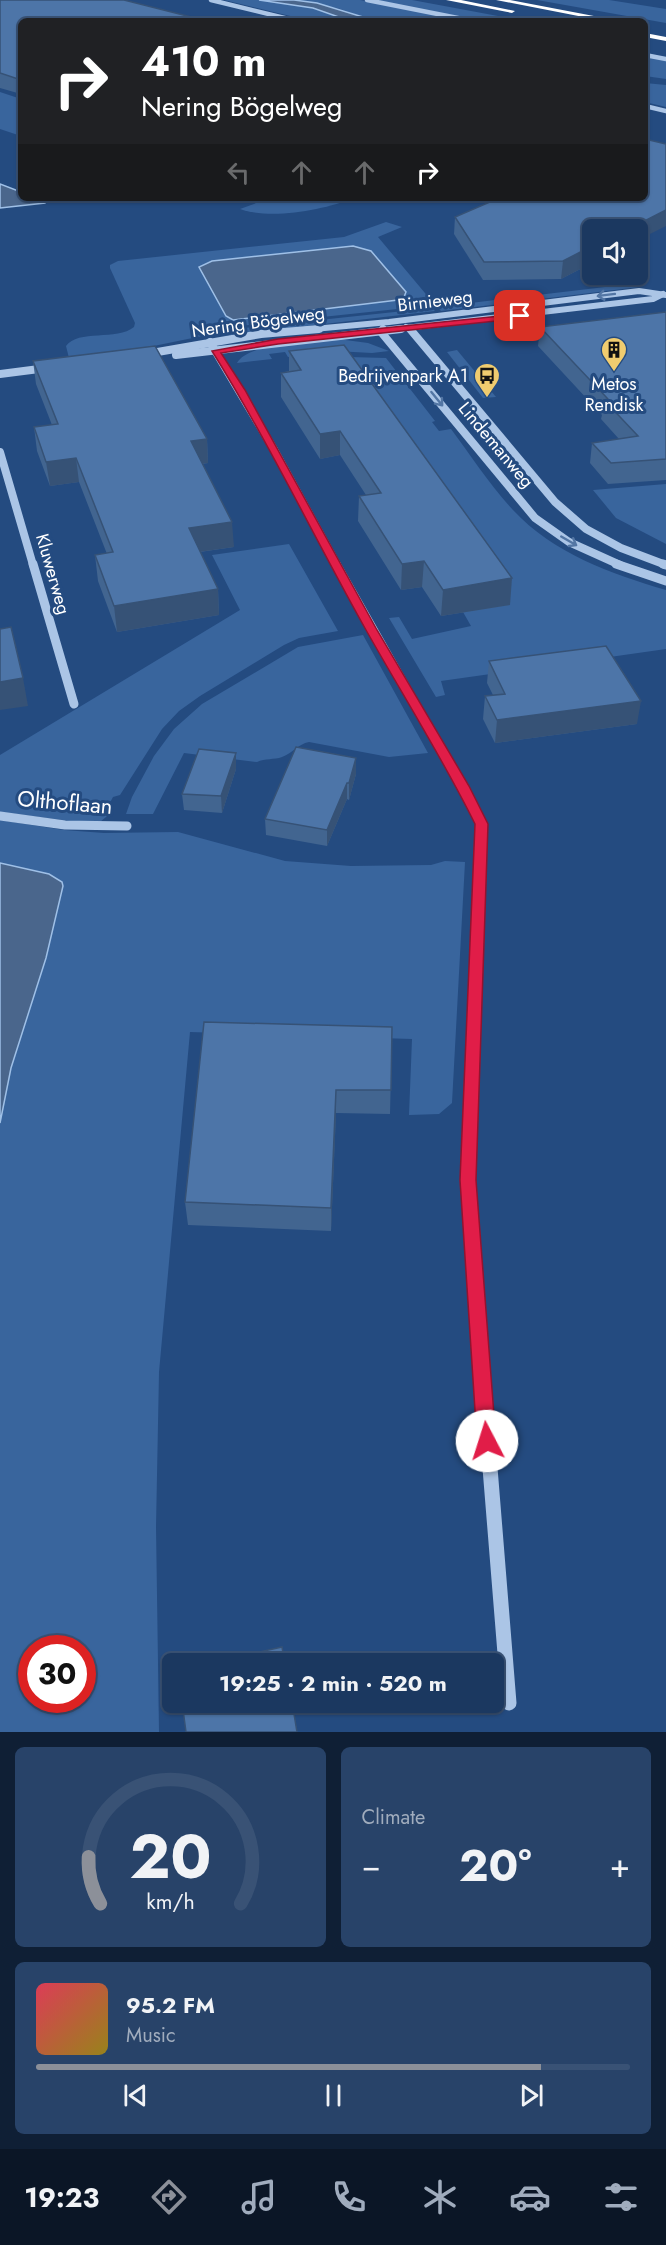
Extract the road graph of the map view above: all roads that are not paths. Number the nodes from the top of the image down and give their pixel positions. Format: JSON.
{"nodes":[{"id":1,"x":211,"y":0,"type":"edge"},
{"id":2,"x":367,"y":0,"type":"edge"},
{"id":3,"x":449,"y":0,"type":"edge"},
{"id":4,"x":499,"y":0,"type":"edge"},
{"id":5,"x":285,"y":18,"type":"edge"},
{"id":6,"x":458,"y":18,"type":"edge"},
{"id":7,"x":549,"y":18,"type":"edge"},
{"id":8,"x":599,"y":18,"type":"edge"},
{"id":9,"x":648,"y":27,"type":"edge"},
{"id":10,"x":666,"y":30,"type":"edge"},
{"id":11,"x":648,"y":36,"type":"edge"},
{"id":12,"x":666,"y":39,"type":"edge"},
{"id":13,"x":648,"y":56,"type":"edge"},
{"id":14,"x":666,"y":59,"type":"edge"},
{"id":15,"x":648,"y":107,"type":"edge"},
{"id":16,"x":666,"y":111,"type":"edge"},
{"id":17,"x":665,"y":294,"type":"edge"},
{"id":18,"x":389,"y":322,"type":"junction"},
{"id":19,"x":410,"y":328,"type":"junction"},
{"id":20,"x":381,"y":332,"type":"junction"},
{"id":21,"x":213,"y":347,"type":"junction"},
{"id":22,"x":56,"y":367,"type":"edge"},
{"id":23,"x":0,"y":374,"type":"edge"},
{"id":24,"x":0,"y":452,"type":"edge"},
{"id":25,"x":666,"y":565,"type":"edge"},
{"id":26,"x":666,"y":581,"type":"edge"},
{"id":27,"x":74,"y":704,"type":"dead end"},
{"id":28,"x":0,"y":816,"type":"edge"},
{"id":29,"x":127,"y":826,"type":"dead end"},
{"id":30,"x":509,"y":1703,"type":"dead end"}],
"edges":[{"from":1,"to":5,"type":"street"},
{"from":2,"to":6,"type":"street"},
{"from":3,"to":7,"type":"highway"},
{"from":4,"to":8,"type":"highway"},
{"from":9,"to":10,"type":"highway"},
{"from":11,"to":12,"type":"highway"},
{"from":13,"to":14,"type":"street"},
{"from":15,"to":16,"type":"street"},
{"from":17,"to":18,"type":"street","name":"Birnieweg","one_way":true},
{"from":17,"to":19,"type":"street","name":"Birnieweg"},
{"from":18,"to":19,"type":"street"},
{"from":18,"to":20,"type":"street"},
{"from":18,"to":21,"type":"street","name":"Nering Bögelweg"},
{"from":19,"to":20,"type":"street","name":"Nering Bögelweg"},
{"from":19,"to":25,"type":"street","name":"Lindemanweg"},
{"from":20,"to":21,"type":"street","name":"Nering Bögelweg"},
{"from":20,"to":26,"type":"street","name":"Lindemanweg","one_way":true},
{"from":21,"to":21,"type":"street","name":"Nering Bögelweg"},
{"from":21,"to":30,"type":"street"},
{"from":22,"to":23,"type":"street"},
{"from":24,"to":27,"type":"street","name":"Kluwerweg"},
{"from":28,"to":29,"type":"street","name":"Olthoflaan"}]}
